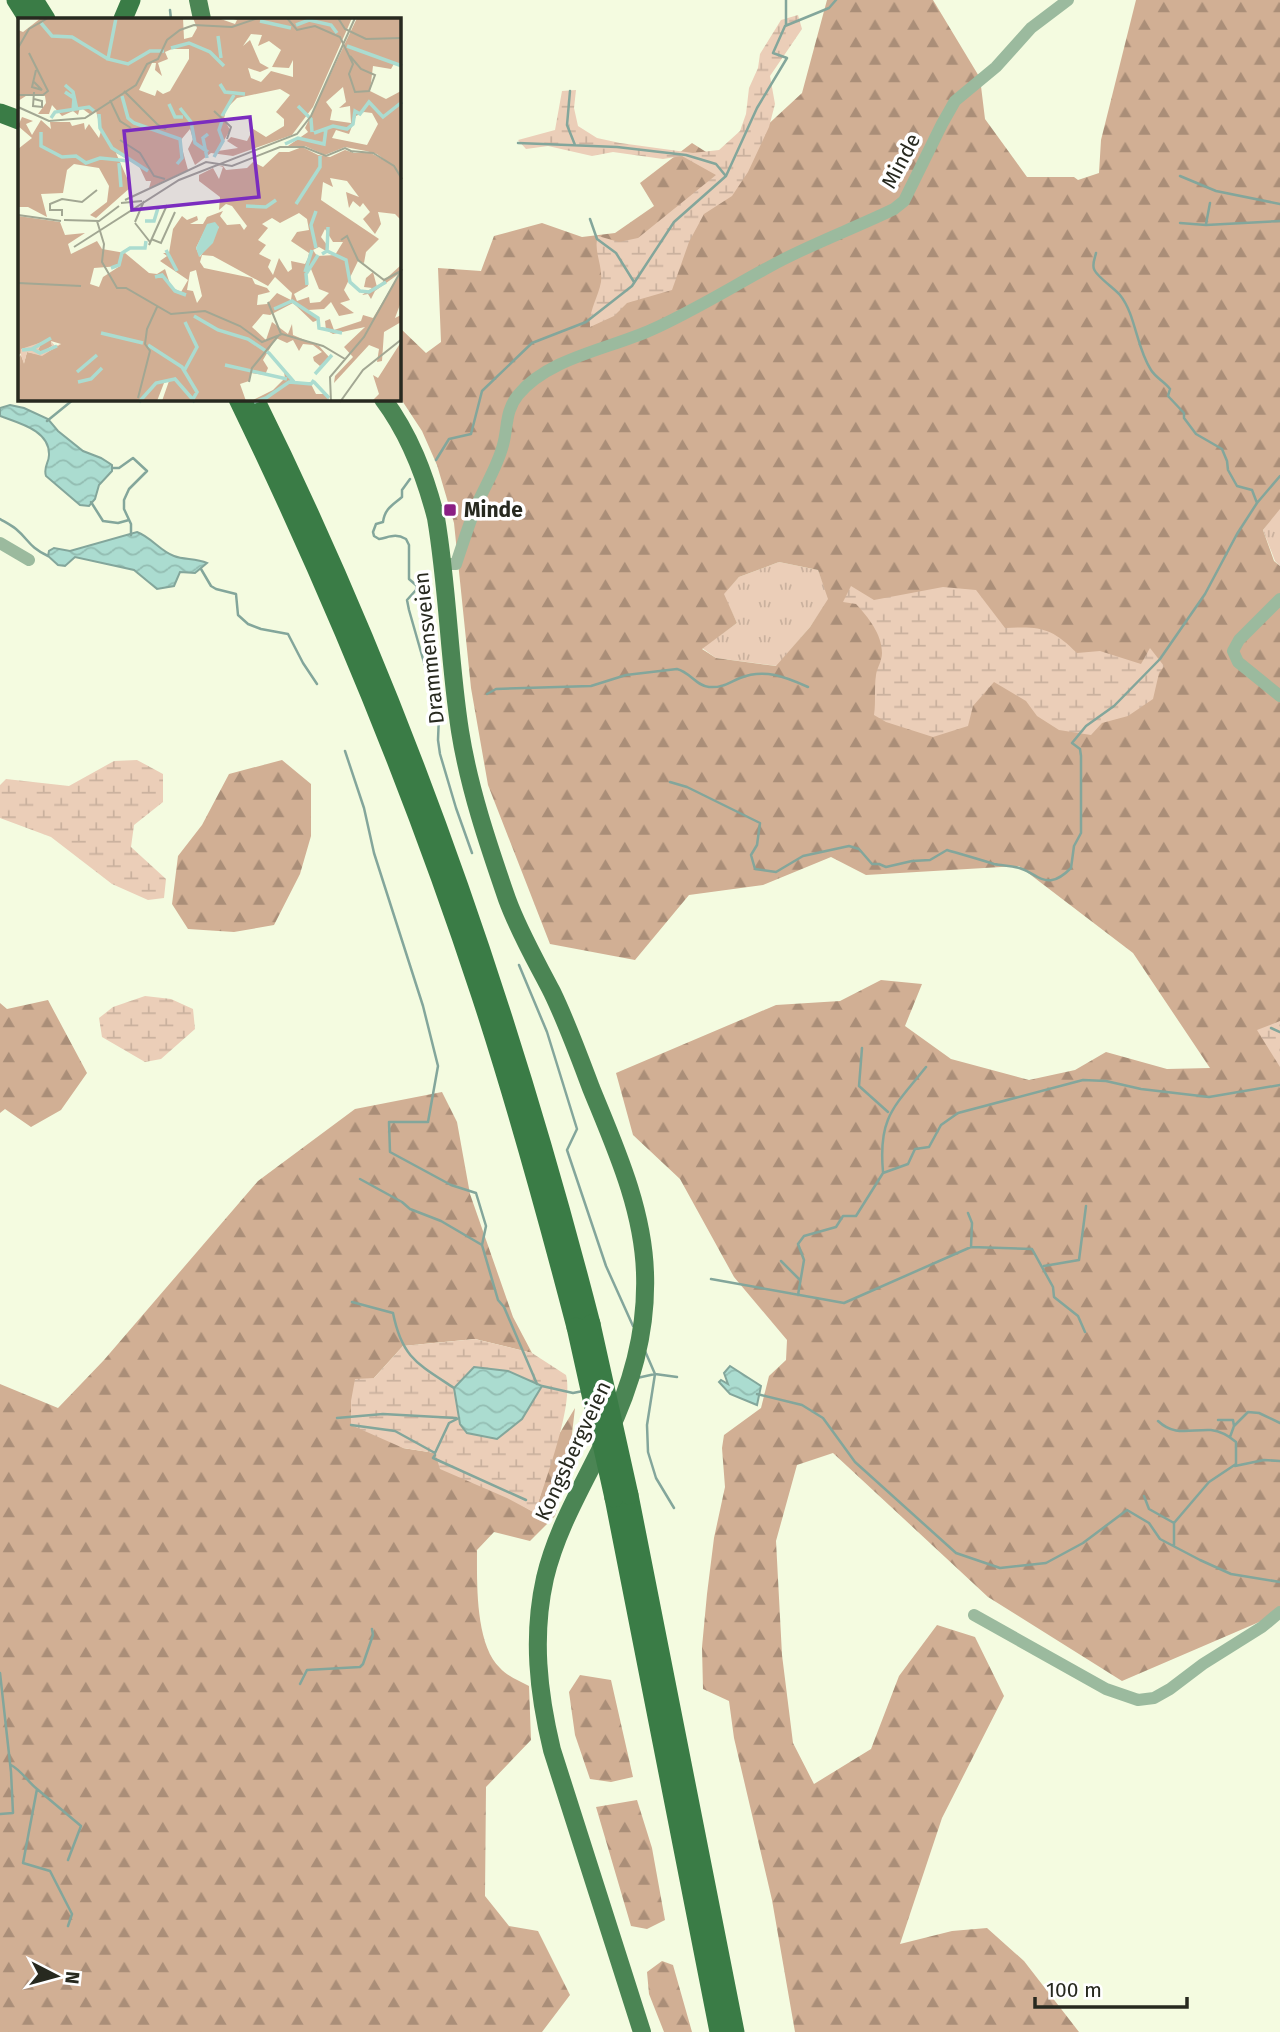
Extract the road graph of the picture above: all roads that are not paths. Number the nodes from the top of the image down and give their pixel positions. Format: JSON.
{"nodes":[{"id":1,"x":16,"y":0,"type":"edge"},
{"id":2,"x":34,"y":0,"type":"edge"},
{"id":3,"x":131,"y":0,"type":"edge"},
{"id":4,"x":198,"y":0,"type":"edge"},
{"id":5,"x":1068,"y":0,"type":"edge"},
{"id":6,"x":27,"y":18,"type":"edge"},
{"id":7,"x":45,"y":18,"type":"edge"},
{"id":8,"x":123,"y":18,"type":"edge"},
{"id":9,"x":202,"y":18,"type":"edge"},
{"id":10,"x":0,"y":113,"type":"edge"},
{"id":11,"x":18,"y":120,"type":"edge"},
{"id":12,"x":239,"y":401,"type":"edge"},
{"id":13,"x":256,"y":401,"type":"edge"},
{"id":14,"x":384,"y":401,"type":"edge"},
{"id":15,"x":0,"y":543,"type":"edge"},
{"id":16,"x":29,"y":561,"type":"dead end"},
{"id":17,"x":449,"y":564,"type":"junction"},
{"id":18,"x":1280,"y":599,"type":"edge"},
{"id":19,"x":1280,"y":696,"type":"edge"},
{"id":20,"x":508,"y":899,"type":"joint"},
{"id":21,"x":583,"y":1325,"type":"junction"},
{"id":22,"x":622,"y":1496,"type":"junction"},
{"id":23,"x":1280,"y":1612,"type":"edge"},
{"id":24,"x":974,"y":1615,"type":"dead end"},
{"id":25,"x":642,"y":2032,"type":"edge"},
{"id":26,"x":719,"y":2032,"type":"edge"},
{"id":27,"x":734,"y":2032,"type":"edge"}],
"edges":[{"from":1,"to":6,"type":"highway"},
{"from":2,"to":7,"type":"highway"},
{"from":3,"to":8,"type":"highway"},
{"from":4,"to":9,"type":"main road"},
{"from":5,"to":17,"type":"street","name":"Minde"},
{"from":10,"to":11,"type":"highway"},
{"from":12,"to":21,"type":"highway"},
{"from":13,"to":21,"type":"highway"},
{"from":14,"to":17,"type":"main road","name":"Drammensveien"},
{"from":15,"to":16,"type":"street"},
{"from":17,"to":20,"type":"main road","name":"Drammensveien"},
{"from":18,"to":19,"type":"street"},
{"from":20,"to":25,"type":"main road","name":"Kongsbergveien"},
{"from":21,"to":22,"type":"highway","bridge":true},
{"from":22,"to":26,"type":"highway"},
{"from":22,"to":27,"type":"highway"},
{"from":23,"to":24,"type":"street"}]}
